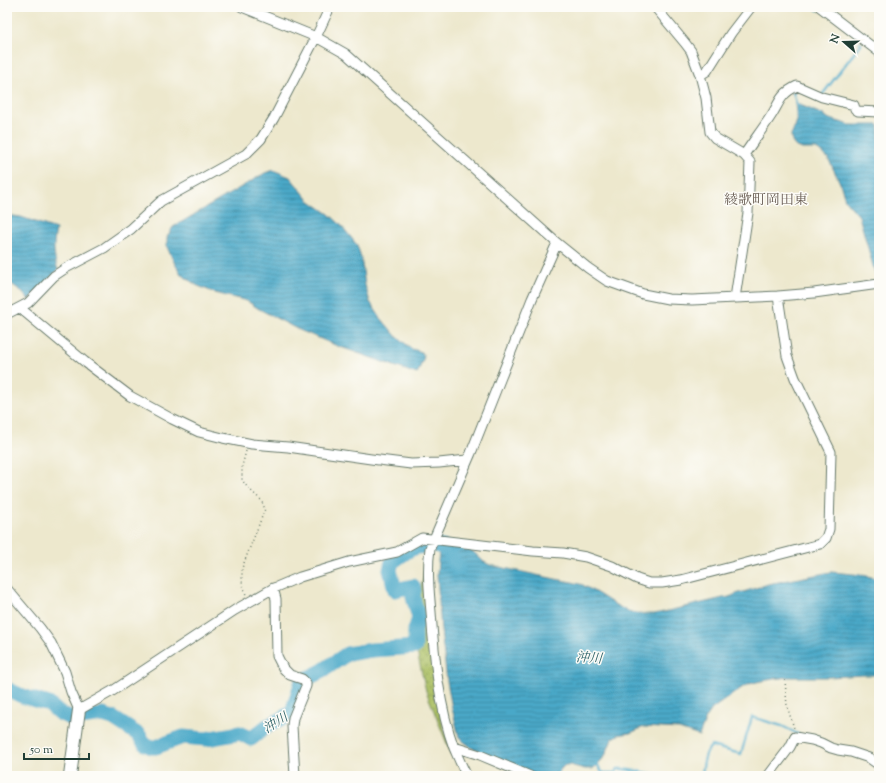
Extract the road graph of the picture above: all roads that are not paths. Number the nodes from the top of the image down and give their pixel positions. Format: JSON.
{"nodes":[{"id":1,"x":242,"y":7,"type":"edge"},
{"id":2,"x":330,"y":7,"type":"edge"},
{"id":3,"x":655,"y":7,"type":"edge"},
{"id":4,"x":751,"y":7,"type":"edge"},
{"id":5,"x":820,"y":7,"type":"edge"},
{"id":6,"x":316,"y":37,"type":"junction"},
{"id":7,"x":879,"y":52,"type":"edge"},
{"id":8,"x":700,"y":75,"type":"junction"},
{"id":9,"x":879,"y":112,"type":"edge"},
{"id":10,"x":744,"y":155,"type":"junction"},
{"id":11,"x":557,"y":243,"type":"junction"},
{"id":12,"x":879,"y":284,"type":"edge"},
{"id":13,"x":778,"y":296,"type":"junction"},
{"id":14,"x":735,"y":298,"type":"junction"},
{"id":15,"x":20,"y":308,"type":"junction"},
{"id":16,"x":7,"y":314,"type":"edge"},
{"id":17,"x":467,"y":460,"type":"junction"},
{"id":18,"x":433,"y":539,"type":"junction"},
{"id":19,"x":274,"y":588,"type":"junction"},
{"id":20,"x":7,"y":589,"type":"edge"},
{"id":21,"x":79,"y":716,"type":"junction"},
{"id":22,"x":454,"y":747,"type":"junction"},
{"id":23,"x":879,"y":765,"type":"edge"},
{"id":24,"x":70,"y":776,"type":"edge"},
{"id":25,"x":295,"y":776,"type":"edge"},
{"id":26,"x":466,"y":776,"type":"edge"},
{"id":27,"x":530,"y":776,"type":"edge"},
{"id":28,"x":768,"y":776,"type":"edge"}],
"edges":[{"from":1,"to":6,"type":"street"},
{"from":2,"to":6,"type":"street"},
{"from":3,"to":8,"type":"street"},
{"from":4,"to":8,"type":"street"},
{"from":5,"to":7,"type":"street"},
{"from":6,"to":11,"type":"street"},
{"from":6,"to":15,"type":"street"},
{"from":8,"to":10,"type":"street"},
{"from":9,"to":10,"type":"street"},
{"from":10,"to":14,"type":"street"},
{"from":11,"to":14,"type":"street"},
{"from":11,"to":17,"type":"street"},
{"from":12,"to":13,"type":"street"},
{"from":13,"to":14,"type":"street"},
{"from":13,"to":18,"type":"street"},
{"from":15,"to":16,"type":"street"},
{"from":15,"to":17,"type":"street"},
{"from":17,"to":18,"type":"street"},
{"from":18,"to":19,"type":"street"},
{"from":18,"to":22,"type":"street"},
{"from":19,"to":21,"type":"street"},
{"from":19,"to":25,"type":"street"},
{"from":20,"to":21,"type":"street"},
{"from":21,"to":24,"type":"street"},
{"from":22,"to":26,"type":"street"},
{"from":22,"to":27,"type":"street"},
{"from":23,"to":28,"type":"street"}]}
